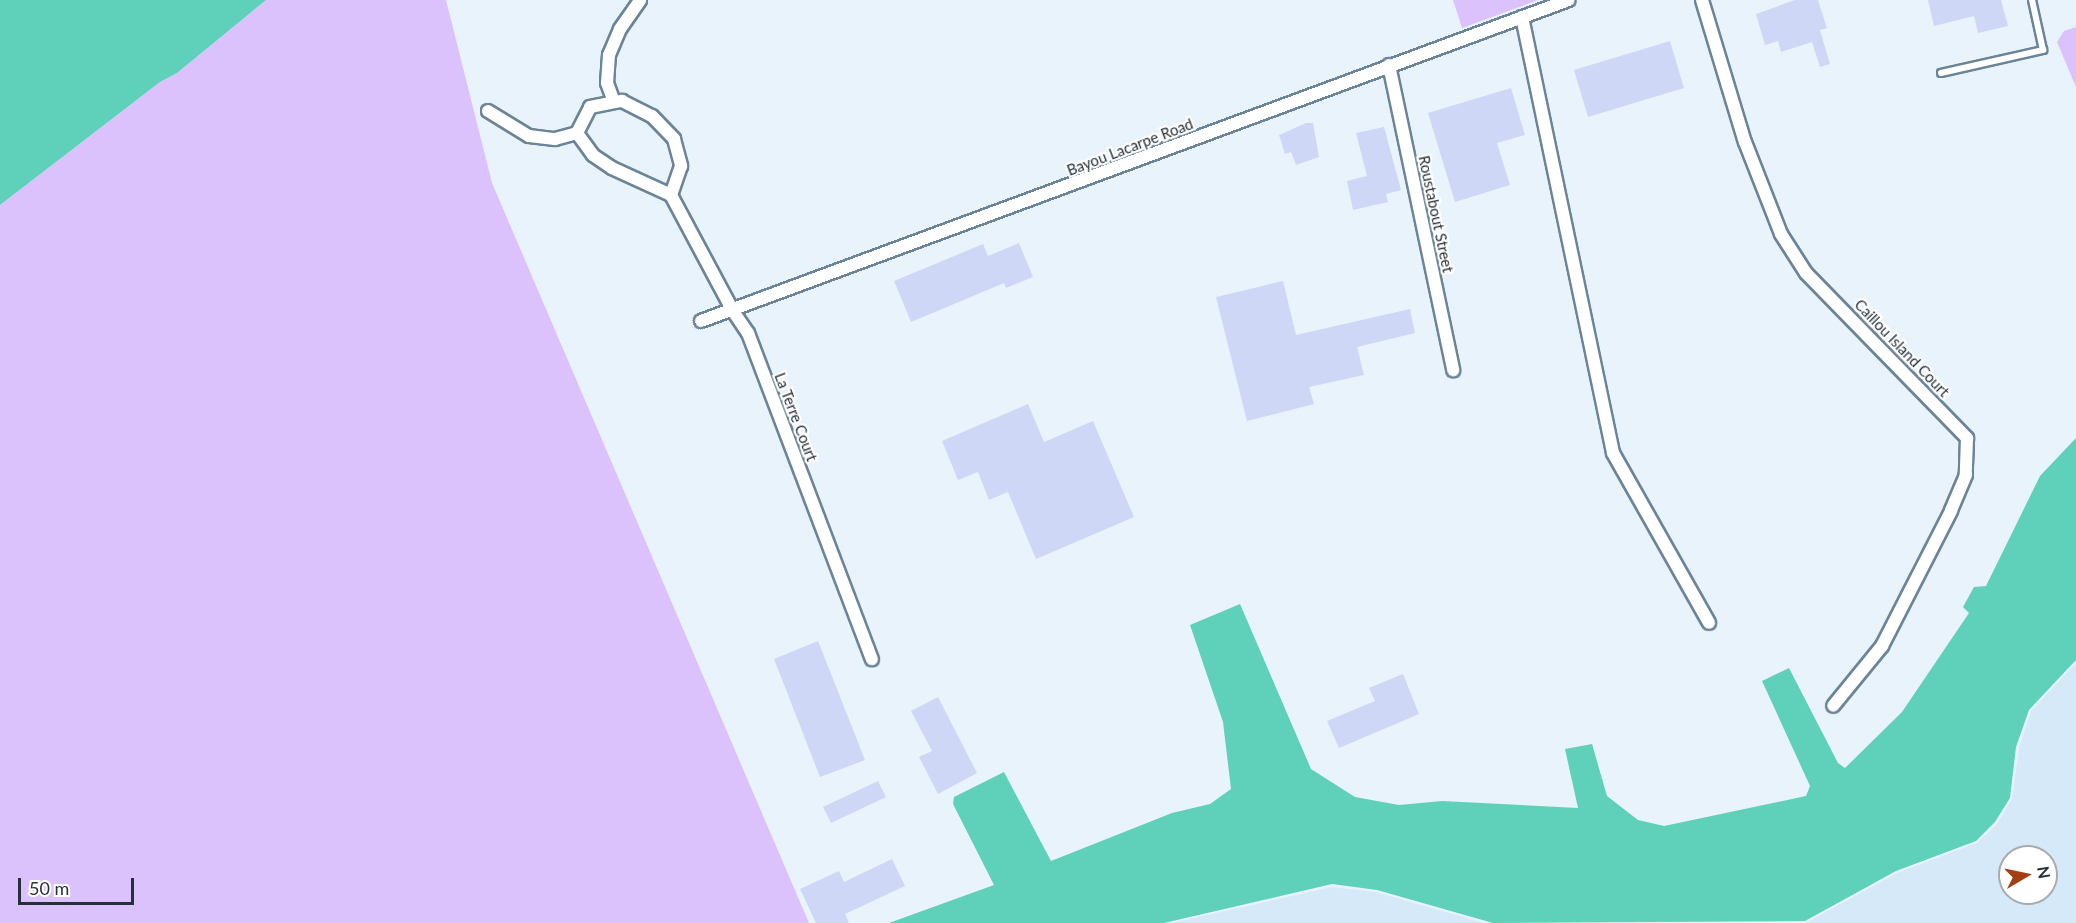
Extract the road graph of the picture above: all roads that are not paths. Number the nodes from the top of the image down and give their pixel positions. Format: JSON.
{"nodes":[{"id":1,"x":640,"y":0,"type":"edge"},
{"id":2,"x":1569,"y":0,"type":"edge"},
{"id":3,"x":1702,"y":0,"type":"edge"},
{"id":4,"x":2032,"y":0,"type":"edge"},
{"id":5,"x":1522,"y":17,"type":"junction"},
{"id":6,"x":1389,"y":65,"type":"junction"},
{"id":7,"x":1941,"y":73,"type":"dead end"},
{"id":8,"x":614,"y":102,"type":"junction"},
{"id":9,"x":488,"y":111,"type":"dead end"},
{"id":10,"x":577,"y":133,"type":"junction"},
{"id":11,"x":671,"y":195,"type":"junction"},
{"id":12,"x":733,"y":311,"type":"junction"},
{"id":13,"x":701,"y":321,"type":"dead end"},
{"id":14,"x":1453,"y":370,"type":"dead end"},
{"id":15,"x":1709,"y":623,"type":"dead end"},
{"id":16,"x":872,"y":659,"type":"dead end"},
{"id":17,"x":1833,"y":706,"type":"dead end"}],
"edges":[{"from":1,"to":8,"type":"street"},
{"from":2,"to":5,"type":"street","name":"Bayou Lacarpe Road"},
{"from":3,"to":17,"type":"street","name":"Caillou Island Court"},
{"from":4,"to":7,"type":"lane"},
{"from":5,"to":6,"type":"street","name":"Bayou Lacarpe Road"},
{"from":5,"to":15,"type":"street"},
{"from":6,"to":12,"type":"street","name":"Bayou Lacarpe Road"},
{"from":6,"to":14,"type":"street","name":"Roustabout Street"},
{"from":8,"to":10,"type":"street"},
{"from":8,"to":11,"type":"street"},
{"from":9,"to":10,"type":"street"},
{"from":10,"to":11,"type":"street"},
{"from":11,"to":12,"type":"street","name":"La Terre Court"},
{"from":12,"to":13,"type":"street","name":"Bayou Lacarpe Road"},
{"from":12,"to":16,"type":"street","name":"La Terre Court"}]}
